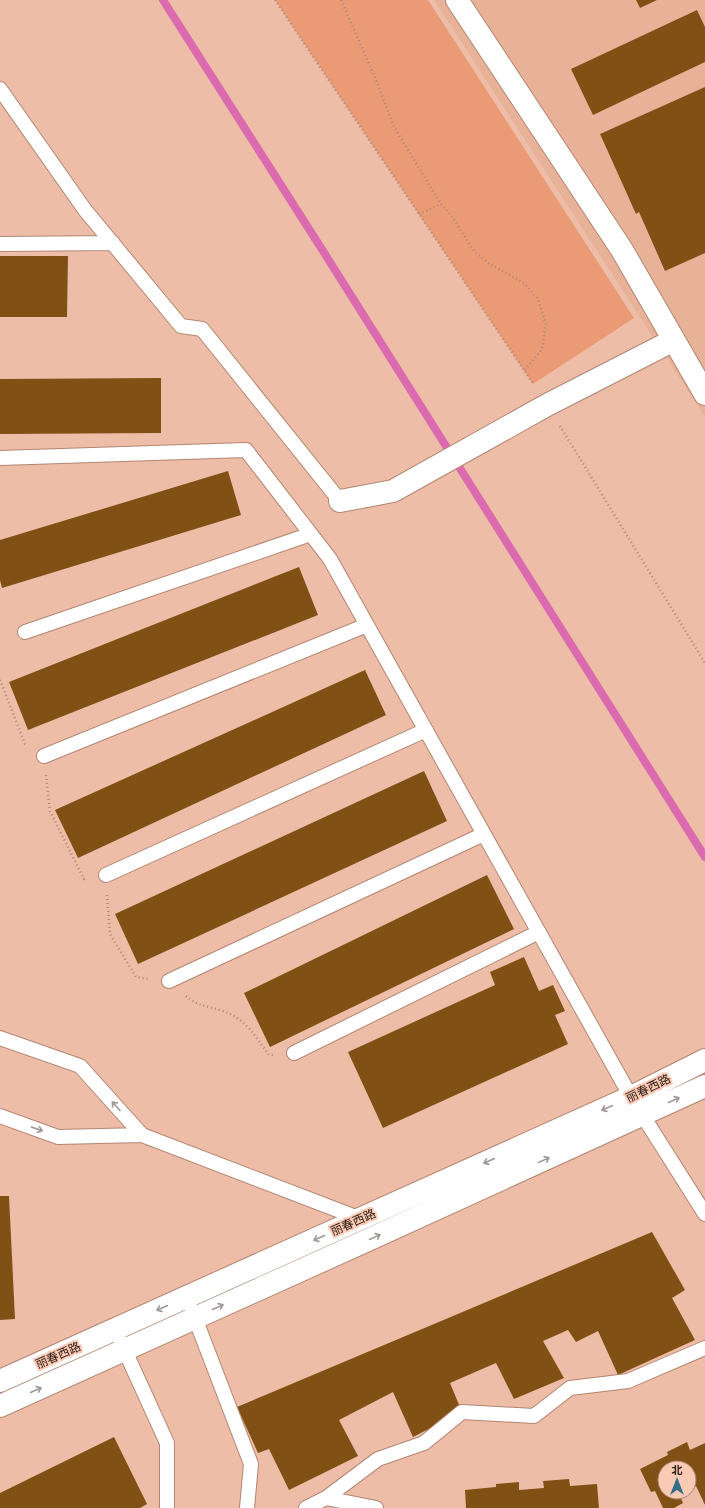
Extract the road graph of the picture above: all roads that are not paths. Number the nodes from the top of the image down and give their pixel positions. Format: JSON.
{"nodes":[{"id":1,"x":457,"y":0,"type":"edge"},
{"id":2,"x":0,"y":89,"type":"edge"},
{"id":3,"x":113,"y":243,"type":"junction"},
{"id":4,"x":0,"y":244,"type":"edge"},
{"id":5,"x":674,"y":340,"type":"junction"},
{"id":6,"x":705,"y":394,"type":"edge"},
{"id":7,"x":0,"y":458,"type":"edge"},
{"id":8,"x":340,"y":501,"type":"joint"},
{"id":9,"x":311,"y":534,"type":"junction"},
{"id":10,"x":367,"y":625,"type":"junction"},
{"id":11,"x":25,"y":632,"type":"dead end"},
{"id":12,"x":426,"y":730,"type":"junction"},
{"id":13,"x":44,"y":756,"type":"road end"},
{"id":14,"x":484,"y":834,"type":"junction"},
{"id":15,"x":106,"y":875,"type":"road end"},
{"id":16,"x":539,"y":932,"type":"junction"},
{"id":17,"x":169,"y":981,"type":"road end"},
{"id":18,"x":0,"y":1038,"type":"edge"},
{"id":19,"x":294,"y":1053,"type":"road end"},
{"id":20,"x":705,"y":1060,"type":"edge"},
{"id":21,"x":705,"y":1086,"type":"edge"},
{"id":22,"x":637,"y":1106,"type":"junction"},
{"id":23,"x":0,"y":1116,"type":"edge"},
{"id":24,"x":142,"y":1135,"type":"junction"},
{"id":25,"x":705,"y":1214,"type":"edge"},
{"id":26,"x":361,"y":1219,"type":"junction"},
{"id":27,"x":186,"y":1297,"type":"junction"},
{"id":28,"x":195,"y":1318,"type":"junction"},
{"id":29,"x":116,"y":1329,"type":"junction"},
{"id":30,"x":705,"y":1348,"type":"edge"},
{"id":31,"x":124,"y":1350,"type":"junction"},
{"id":32,"x":0,"y":1381,"type":"edge"},
{"id":33,"x":0,"y":1406,"type":"edge"},
{"id":34,"x":326,"y":1498,"type":"junction"},
{"id":35,"x":167,"y":1508,"type":"edge"},
{"id":36,"x":247,"y":1508,"type":"edge"},
{"id":37,"x":306,"y":1508,"type":"edge"},
{"id":38,"x":376,"y":1508,"type":"edge"}],
"edges":[{"from":1,"to":5,"type":"main road"},
{"from":2,"to":3,"type":"lane"},
{"from":3,"to":4,"type":"lane"},
{"from":3,"to":8,"type":"lane"},
{"from":5,"to":6,"type":"main road"},
{"from":5,"to":8,"type":"main road"},
{"from":7,"to":9,"type":"lane"},
{"from":9,"to":10,"type":"lane"},
{"from":9,"to":11,"type":"lane"},
{"from":10,"to":12,"type":"lane"},
{"from":10,"to":13,"type":"lane"},
{"from":12,"to":14,"type":"lane"},
{"from":12,"to":15,"type":"lane"},
{"from":14,"to":16,"type":"lane"},
{"from":14,"to":17,"type":"lane"},
{"from":16,"to":19,"type":"lane"},
{"from":16,"to":22,"type":"lane"},
{"from":24,"to":18,"type":"lane","one_way":true},
{"from":20,"to":22,"type":"main road","name":"丽春西路"},
{"from":22,"to":21,"type":"main road","name":"丽春西路","one_way":true},
{"from":22,"to":25,"type":"lane"},
{"from":22,"to":26,"type":"main road","name":"丽春西路","one_way":true},
{"from":28,"to":22,"type":"main road","name":"丽春西路","one_way":true},
{"from":23,"to":24,"type":"lane","one_way":true},
{"from":24,"to":26,"type":"lane"},
{"from":26,"to":27,"type":"main road","name":"丽春西路","one_way":true},
{"from":27,"to":28,"type":"lane"},
{"from":27,"to":29,"type":"main road","name":"丽春西路","one_way":true},
{"from":28,"to":31,"type":"main road","name":"丽春西路"},
{"from":28,"to":36,"type":"lane"},
{"from":29,"to":31,"type":"lane"},
{"from":29,"to":32,"type":"main road","name":"丽春西路"},
{"from":30,"to":34,"type":"lane"},
{"from":33,"to":31,"type":"main road","name":"丽春西路","one_way":true},
{"from":31,"to":35,"type":"lane"},
{"from":34,"to":37,"type":"lane"},
{"from":34,"to":38,"type":"lane"}]}
